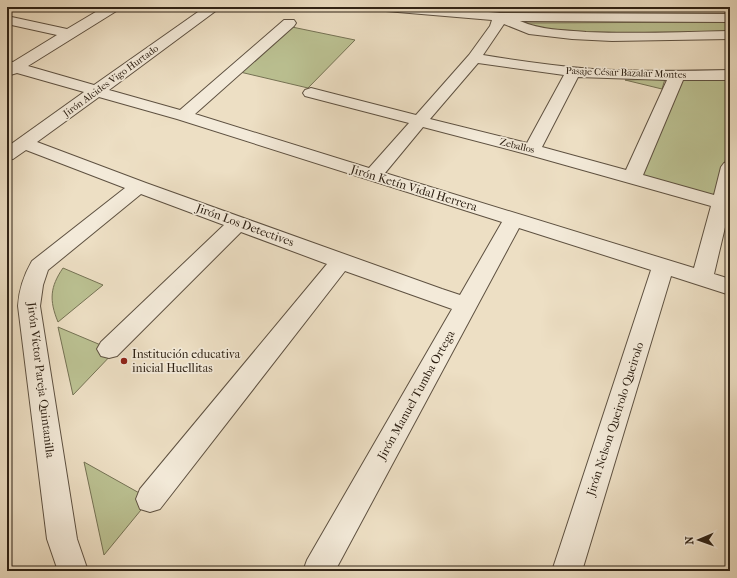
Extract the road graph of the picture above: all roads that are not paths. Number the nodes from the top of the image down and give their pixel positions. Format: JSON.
{"nodes":[{"id":1,"x":113,"y":7,"type":"edge"},
{"id":2,"x":214,"y":7,"type":"edge"},
{"id":3,"x":386,"y":7,"type":"edge"},
{"id":4,"x":529,"y":12,"type":"edge"},
{"id":5,"x":500,"y":18,"type":"junction"},
{"id":6,"x":730,"y":18,"type":"edge"},
{"id":7,"x":7,"y":20,"type":"edge"},
{"id":8,"x":289,"y":23,"type":"dead end"},
{"id":9,"x":69,"y":34,"type":"junction"},
{"id":10,"x":724,"y":39,"type":"edge"},
{"id":11,"x":474,"y":58,"type":"junction"},
{"id":12,"x":10,"y":68,"type":"edge"},
{"id":13,"x":572,"y":72,"type":"junction"},
{"id":14,"x":730,"y":75,"type":"edge"},
{"id":15,"x":677,"y":76,"type":"junction"},
{"id":16,"x":97,"y":92,"type":"junction"},
{"id":17,"x":311,"y":92,"type":"dead end"},
{"id":18,"x":183,"y":116,"type":"junction"},
{"id":19,"x":420,"y":121,"type":"junction"},
{"id":20,"x":24,"y":143,"type":"junction"},
{"id":21,"x":532,"y":150,"type":"junction"},
{"id":22,"x":7,"y":155,"type":"edge"},
{"id":23,"x":730,"y":167,"type":"edge"},
{"id":24,"x":374,"y":175,"type":"junction"},
{"id":25,"x":632,"y":178,"type":"junction"},
{"id":26,"x":139,"y":187,"type":"junction"},
{"id":27,"x":722,"y":203,"type":"junction"},
{"id":28,"x":514,"y":219,"type":"junction"},
{"id":29,"x":238,"y":223,"type":"junction"},
{"id":30,"x":342,"y":260,"type":"junction"},
{"id":31,"x":663,"y":266,"type":"junction"},
{"id":32,"x":702,"y":278,"type":"junction"},
{"id":33,"x":730,"y":287,"type":"edge"},
{"id":34,"x":466,"y":305,"type":"junction"},
{"id":35,"x":109,"y":349,"type":"dead end"},
{"id":36,"x":150,"y":499,"type":"dead end"},
{"id":37,"x":73,"y":571,"type":"edge"},
{"id":38,"x":318,"y":571,"type":"edge"},
{"id":39,"x":567,"y":571,"type":"edge"}],
"edges":[{"from":1,"to":9,"type":"street"},
{"from":2,"to":16,"type":"street","name":"Jirón Alcides Vigo Hurtado"},
{"from":3,"to":5,"type":"street"},
{"from":4,"to":5,"type":"street"},
{"from":4,"to":6,"type":"street"},
{"from":5,"to":10,"type":"street"},
{"from":5,"to":11,"type":"street"},
{"from":7,"to":9,"type":"street"},
{"from":8,"to":18,"type":"street"},
{"from":9,"to":12,"type":"street"},
{"from":11,"to":13,"type":"street","name":"Pasaje César Bazalar Montes"},
{"from":11,"to":19,"type":"street"},
{"from":12,"to":16,"type":"street","name":"Jirón Ketín Vidal Herrera"},
{"from":13,"to":15,"type":"street","name":"Pasaje César Bazalar Montes"},
{"from":13,"to":21,"type":"street"},
{"from":14,"to":15,"type":"street","name":"Pasaje César Bazalar Montes"},
{"from":15,"to":25,"type":"street"},
{"from":16,"to":18,"type":"street","name":"Jirón Ketín Vidal Herrera"},
{"from":16,"to":20,"type":"street","name":"Jirón Alcides Vigo Hurtado"},
{"from":17,"to":19,"type":"street","name":"Zeballos"},
{"from":18,"to":24,"type":"street","name":"Jirón Ketín Vidal Herrera"},
{"from":19,"to":21,"type":"street","name":"Zeballos"},
{"from":19,"to":24,"type":"street"},
{"from":20,"to":22,"type":"street","name":"Jirón Alcides Vigo Hurtado"},
{"from":20,"to":26,"type":"street","name":"Jirón Los Detectives"},
{"from":21,"to":25,"type":"street","name":"Zeballos"},
{"from":23,"to":27,"type":"street"},
{"from":24,"to":28,"type":"street","name":"Jirón Ketín Vidal Herrera"},
{"from":25,"to":27,"type":"street","name":"Zeballos"},
{"from":26,"to":29,"type":"street","name":"Jirón Los Detectives"},
{"from":26,"to":37,"type":"street","name":"Jirón Víctor Pareja Quintanilla"},
{"from":27,"to":32,"type":"street"},
{"from":28,"to":31,"type":"street","name":"Jirón Ketín Vidal Herrera"},
{"from":28,"to":34,"type":"street","name":"Jirón Manuel Tumba Ortega"},
{"from":29,"to":30,"type":"street","name":"Jirón Los Detectives"},
{"from":29,"to":35,"type":"street"},
{"from":30,"to":34,"type":"street","name":"Jirón Los Detectives"},
{"from":30,"to":36,"type":"street"},
{"from":31,"to":32,"type":"street","name":"Jirón Ketín Vidal Herrera"},
{"from":31,"to":39,"type":"street","name":"Jirón Nelson Queirolo Queirolo"},
{"from":32,"to":33,"type":"street","name":"Jirón Ketín Vidal Herrera"},
{"from":34,"to":38,"type":"street","name":"Jirón Manuel Tumba Ortega"}]}
